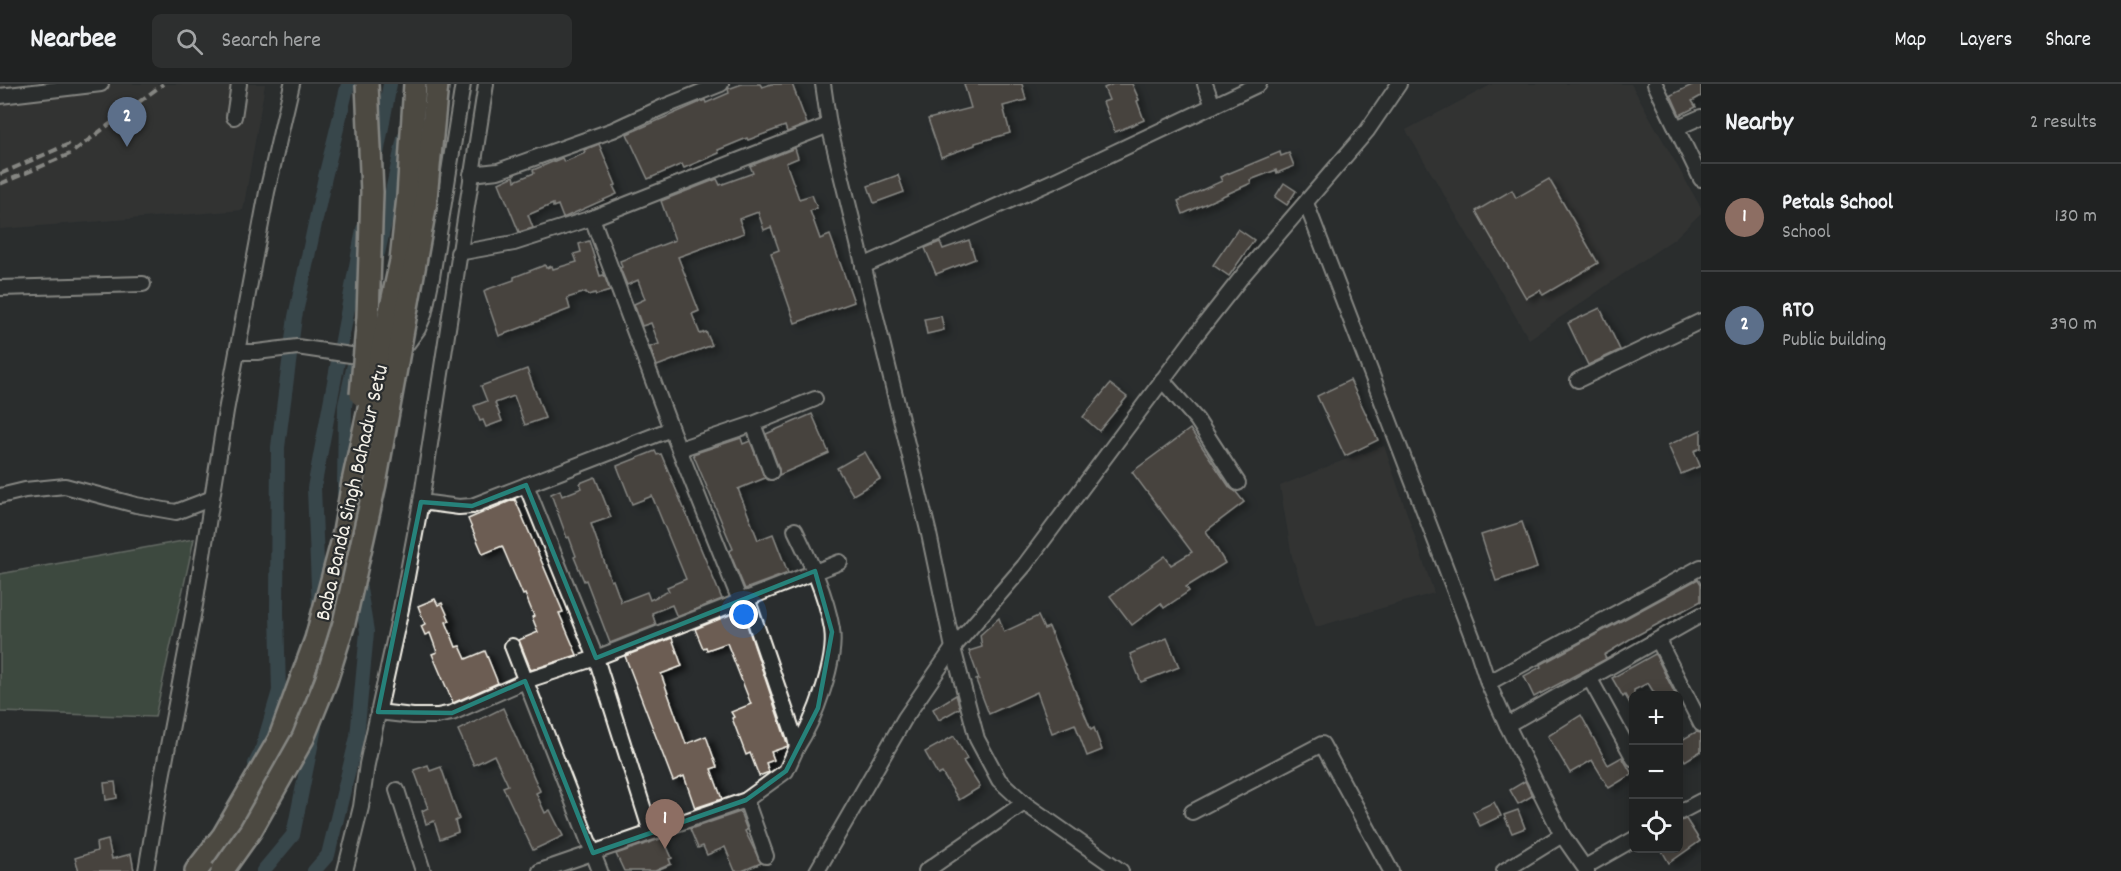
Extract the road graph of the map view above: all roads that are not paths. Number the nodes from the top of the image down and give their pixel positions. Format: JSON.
{"nodes":[{"id":1,"x":101,"y":84,"type":"edge"},
{"id":2,"x":239,"y":84,"type":"edge"},
{"id":3,"x":292,"y":84,"type":"edge"},
{"id":4,"x":368,"y":84,"type":"edge"},
{"id":5,"x":415,"y":84,"type":"edge"},
{"id":6,"x":437,"y":84,"type":"edge"},
{"id":7,"x":463,"y":84,"type":"edge"},
{"id":8,"x":486,"y":84,"type":"edge"},
{"id":9,"x":721,"y":84,"type":"edge"},
{"id":10,"x":823,"y":84,"type":"edge"},
{"id":11,"x":1204,"y":84,"type":"edge"},
{"id":12,"x":1259,"y":84,"type":"edge"},
{"id":13,"x":1399,"y":84,"type":"edge"},
{"id":14,"x":1655,"y":84,"type":"edge"},
{"id":15,"x":0,"y":96,"type":"edge"},
{"id":16,"x":1214,"y":106,"type":"junction"},
{"id":17,"x":234,"y":117,"type":"dead end"},
{"id":18,"x":1701,"y":117,"type":"edge"},
{"id":19,"x":829,"y":125,"type":"junction"},
{"id":20,"x":1676,"y":128,"type":"junction"},
{"id":21,"x":471,"y":174,"type":"junction"},
{"id":22,"x":1701,"y":179,"type":"edge"},
{"id":23,"x":1306,"y":203,"type":"junction"},
{"id":24,"x":592,"y":218,"type":"junction"},
{"id":25,"x":458,"y":253,"type":"junction"},
{"id":26,"x":863,"y":266,"type":"junction"},
{"id":27,"x":143,"y":284,"type":"dead end"},
{"id":28,"x":0,"y":288,"type":"edge"},
{"id":29,"x":1701,"y":321,"type":"edge"},
{"id":30,"x":421,"y":322,"type":"junction"},
{"id":31,"x":448,"y":324,"type":"junction"},
{"id":32,"x":237,"y":352,"type":"junction"},
{"id":33,"x":1162,"y":380,"type":"junction"},
{"id":34,"x":1578,"y":380,"type":"dead end"},
{"id":35,"x":814,"y":399,"type":"dead end"},
{"id":36,"x":753,"y":424,"type":"junction"},
{"id":37,"x":671,"y":429,"type":"junction"},
{"id":38,"x":679,"y":449,"type":"junction"},
{"id":39,"x":771,"y":472,"type":"dead end"},
{"id":40,"x":353,"y":482,"type":"junction"},
{"id":41,"x":1238,"y":483,"type":"dead end"},
{"id":42,"x":526,"y":485,"type":"junction"},
{"id":43,"x":0,"y":496,"type":"edge"},
{"id":44,"x":210,"y":499,"type":"junction"},
{"id":45,"x":421,"y":502,"type":"junction"},
{"id":46,"x":795,"y":530,"type":"dead end"},
{"id":47,"x":840,"y":562,"type":"dead end"},
{"id":48,"x":1701,"y":567,"type":"edge"},
{"id":49,"x":815,"y":571,"type":"junction"},
{"id":50,"x":744,"y":599,"type":"junction"},
{"id":51,"x":1701,"y":615,"type":"edge"},
{"id":52,"x":1658,"y":640,"type":"junction"},
{"id":53,"x":512,"y":646,"type":"dead end"},
{"id":54,"x":953,"y":648,"type":"junction"},
{"id":55,"x":596,"y":657,"type":"junction"},
{"id":56,"x":1590,"y":679,"type":"junction"},
{"id":57,"x":525,"y":681,"type":"junction"},
{"id":58,"x":1488,"y":683,"type":"junction"},
{"id":59,"x":378,"y":712,"type":"junction"},
{"id":60,"x":1701,"y":724,"type":"edge"},
{"id":61,"x":1507,"y":725,"type":"junction"},
{"id":62,"x":797,"y":747,"type":"junction"},
{"id":63,"x":1629,"y":750,"type":"edge"},
{"id":64,"x":397,"y":790,"type":"dead end"},
{"id":65,"x":746,"y":800,"type":"junction"},
{"id":66,"x":1701,"y":801,"type":"edge"},
{"id":67,"x":1024,"y":803,"type":"junction"},
{"id":68,"x":1683,"y":810,"type":"edge"},
{"id":69,"x":1192,"y":812,"type":"dead end"},
{"id":70,"x":651,"y":831,"type":"junction"},
{"id":71,"x":1562,"y":835,"type":"junction"},
{"id":72,"x":1629,"y":842,"type":"edge"},
{"id":73,"x":593,"y":853,"type":"junction"},
{"id":74,"x":766,"y":856,"type":"dead end"},
{"id":75,"x":1586,"y":869,"type":"edge"},
{"id":76,"x":146,"y":871,"type":"edge"},
{"id":77,"x":196,"y":871,"type":"edge"},
{"id":78,"x":222,"y":871,"type":"edge"},
{"id":79,"x":345,"y":871,"type":"edge"},
{"id":80,"x":423,"y":871,"type":"edge"},
{"id":81,"x":540,"y":871,"type":"edge"},
{"id":82,"x":600,"y":871,"type":"edge"},
{"id":83,"x":817,"y":871,"type":"edge"},
{"id":84,"x":926,"y":871,"type":"edge"},
{"id":85,"x":1121,"y":871,"type":"edge"},
{"id":86,"x":1391,"y":871,"type":"edge"},
{"id":87,"x":1504,"y":871,"type":"edge"}],
"edges":[{"from":1,"to":15,"type":"street"},
{"from":2,"to":17,"type":"street"},
{"from":3,"to":32,"type":"street"},
{"from":4,"to":40,"type":"highway","bridge":true},
{"from":5,"to":40,"type":"highway","name":"Baba Banda Singh Bahadur Setu","bridge":true},
{"from":6,"to":78,"type":"highway","name":"Baba Banda Singh Bahadur Setu","bridge":true},
{"from":7,"to":30,"type":"street"},
{"from":8,"to":21,"type":"street"},
{"from":9,"to":21,"type":"street"},
{"from":10,"to":19,"type":"street"},
{"from":11,"to":16,"type":"street"},
{"from":12,"to":16,"type":"street"},
{"from":13,"to":23,"type":"street"},
{"from":14,"to":20,"type":"street"},
{"from":16,"to":26,"type":"street"},
{"from":18,"to":20,"type":"street"},
{"from":19,"to":24,"type":"street"},
{"from":19,"to":26,"type":"street"},
{"from":20,"to":22,"type":"street"},
{"from":21,"to":25,"type":"street"},
{"from":23,"to":33,"type":"street"},
{"from":23,"to":58,"type":"street"},
{"from":24,"to":25,"type":"street"},
{"from":24,"to":37,"type":"street"},
{"from":25,"to":31,"type":"street"},
{"from":26,"to":54,"type":"street"},
{"from":27,"to":28,"type":"street"},
{"from":29,"to":34,"type":"street"},
{"from":30,"to":31,"type":"street"},
{"from":30,"to":32,"type":"street","bridge":true},
{"from":31,"to":45,"type":"street"},
{"from":32,"to":44,"type":"street"},
{"from":33,"to":41,"type":"street"},
{"from":33,"to":54,"type":"street"},
{"from":35,"to":36,"type":"street"},
{"from":36,"to":38,"type":"street"},
{"from":36,"to":39,"type":"street"},
{"from":37,"to":38,"type":"street"},
{"from":37,"to":42,"type":"street"},
{"from":38,"to":50,"type":"street"},
{"from":40,"to":77,"type":"highway","name":"Baba Banda Singh Bahadur Setu"},
{"from":42,"to":45,"type":"street"},
{"from":42,"to":55,"type":"street"},
{"from":43,"to":44,"type":"street"},
{"from":44,"to":76,"type":"street"},
{"from":45,"to":59,"type":"street"},
{"from":46,"to":49,"type":"street"},
{"from":47,"to":49,"type":"street"},
{"from":48,"to":58,"type":"street"},
{"from":49,"to":50,"type":"street"},
{"from":49,"to":62,"type":"street"},
{"from":50,"to":55,"type":"street"},
{"from":50,"to":62,"type":"street"},
{"from":51,"to":52,"type":"street"},
{"from":52,"to":56,"type":"street"},
{"from":52,"to":60,"type":"street"},
{"from":53,"to":57,"type":"street"},
{"from":54,"to":67,"type":"street"},
{"from":54,"to":83,"type":"street"},
{"from":55,"to":57,"type":"street"},
{"from":55,"to":70,"type":"street"},
{"from":56,"to":61,"type":"street"},
{"from":56,"to":63,"type":"street"},
{"from":57,"to":59,"type":"street"},
{"from":57,"to":73,"type":"street"},
{"from":58,"to":61,"type":"street"},
{"from":59,"to":79,"type":"street"},
{"from":61,"to":71,"type":"street"},
{"from":62,"to":65,"type":"street"},
{"from":64,"to":80,"type":"street"},
{"from":65,"to":70,"type":"street"},
{"from":65,"to":74,"type":"street"},
{"from":66,"to":68,"type":"street"},
{"from":67,"to":84,"type":"street"},
{"from":67,"to":85,"type":"street"},
{"from":69,"to":86,"type":"street"},
{"from":70,"to":73,"type":"street"},
{"from":71,"to":75,"type":"street"},
{"from":71,"to":87,"type":"street"},
{"from":72,"to":75,"type":"street"},
{"from":73,"to":81,"type":"street"},
{"from":73,"to":82,"type":"street"}]}
